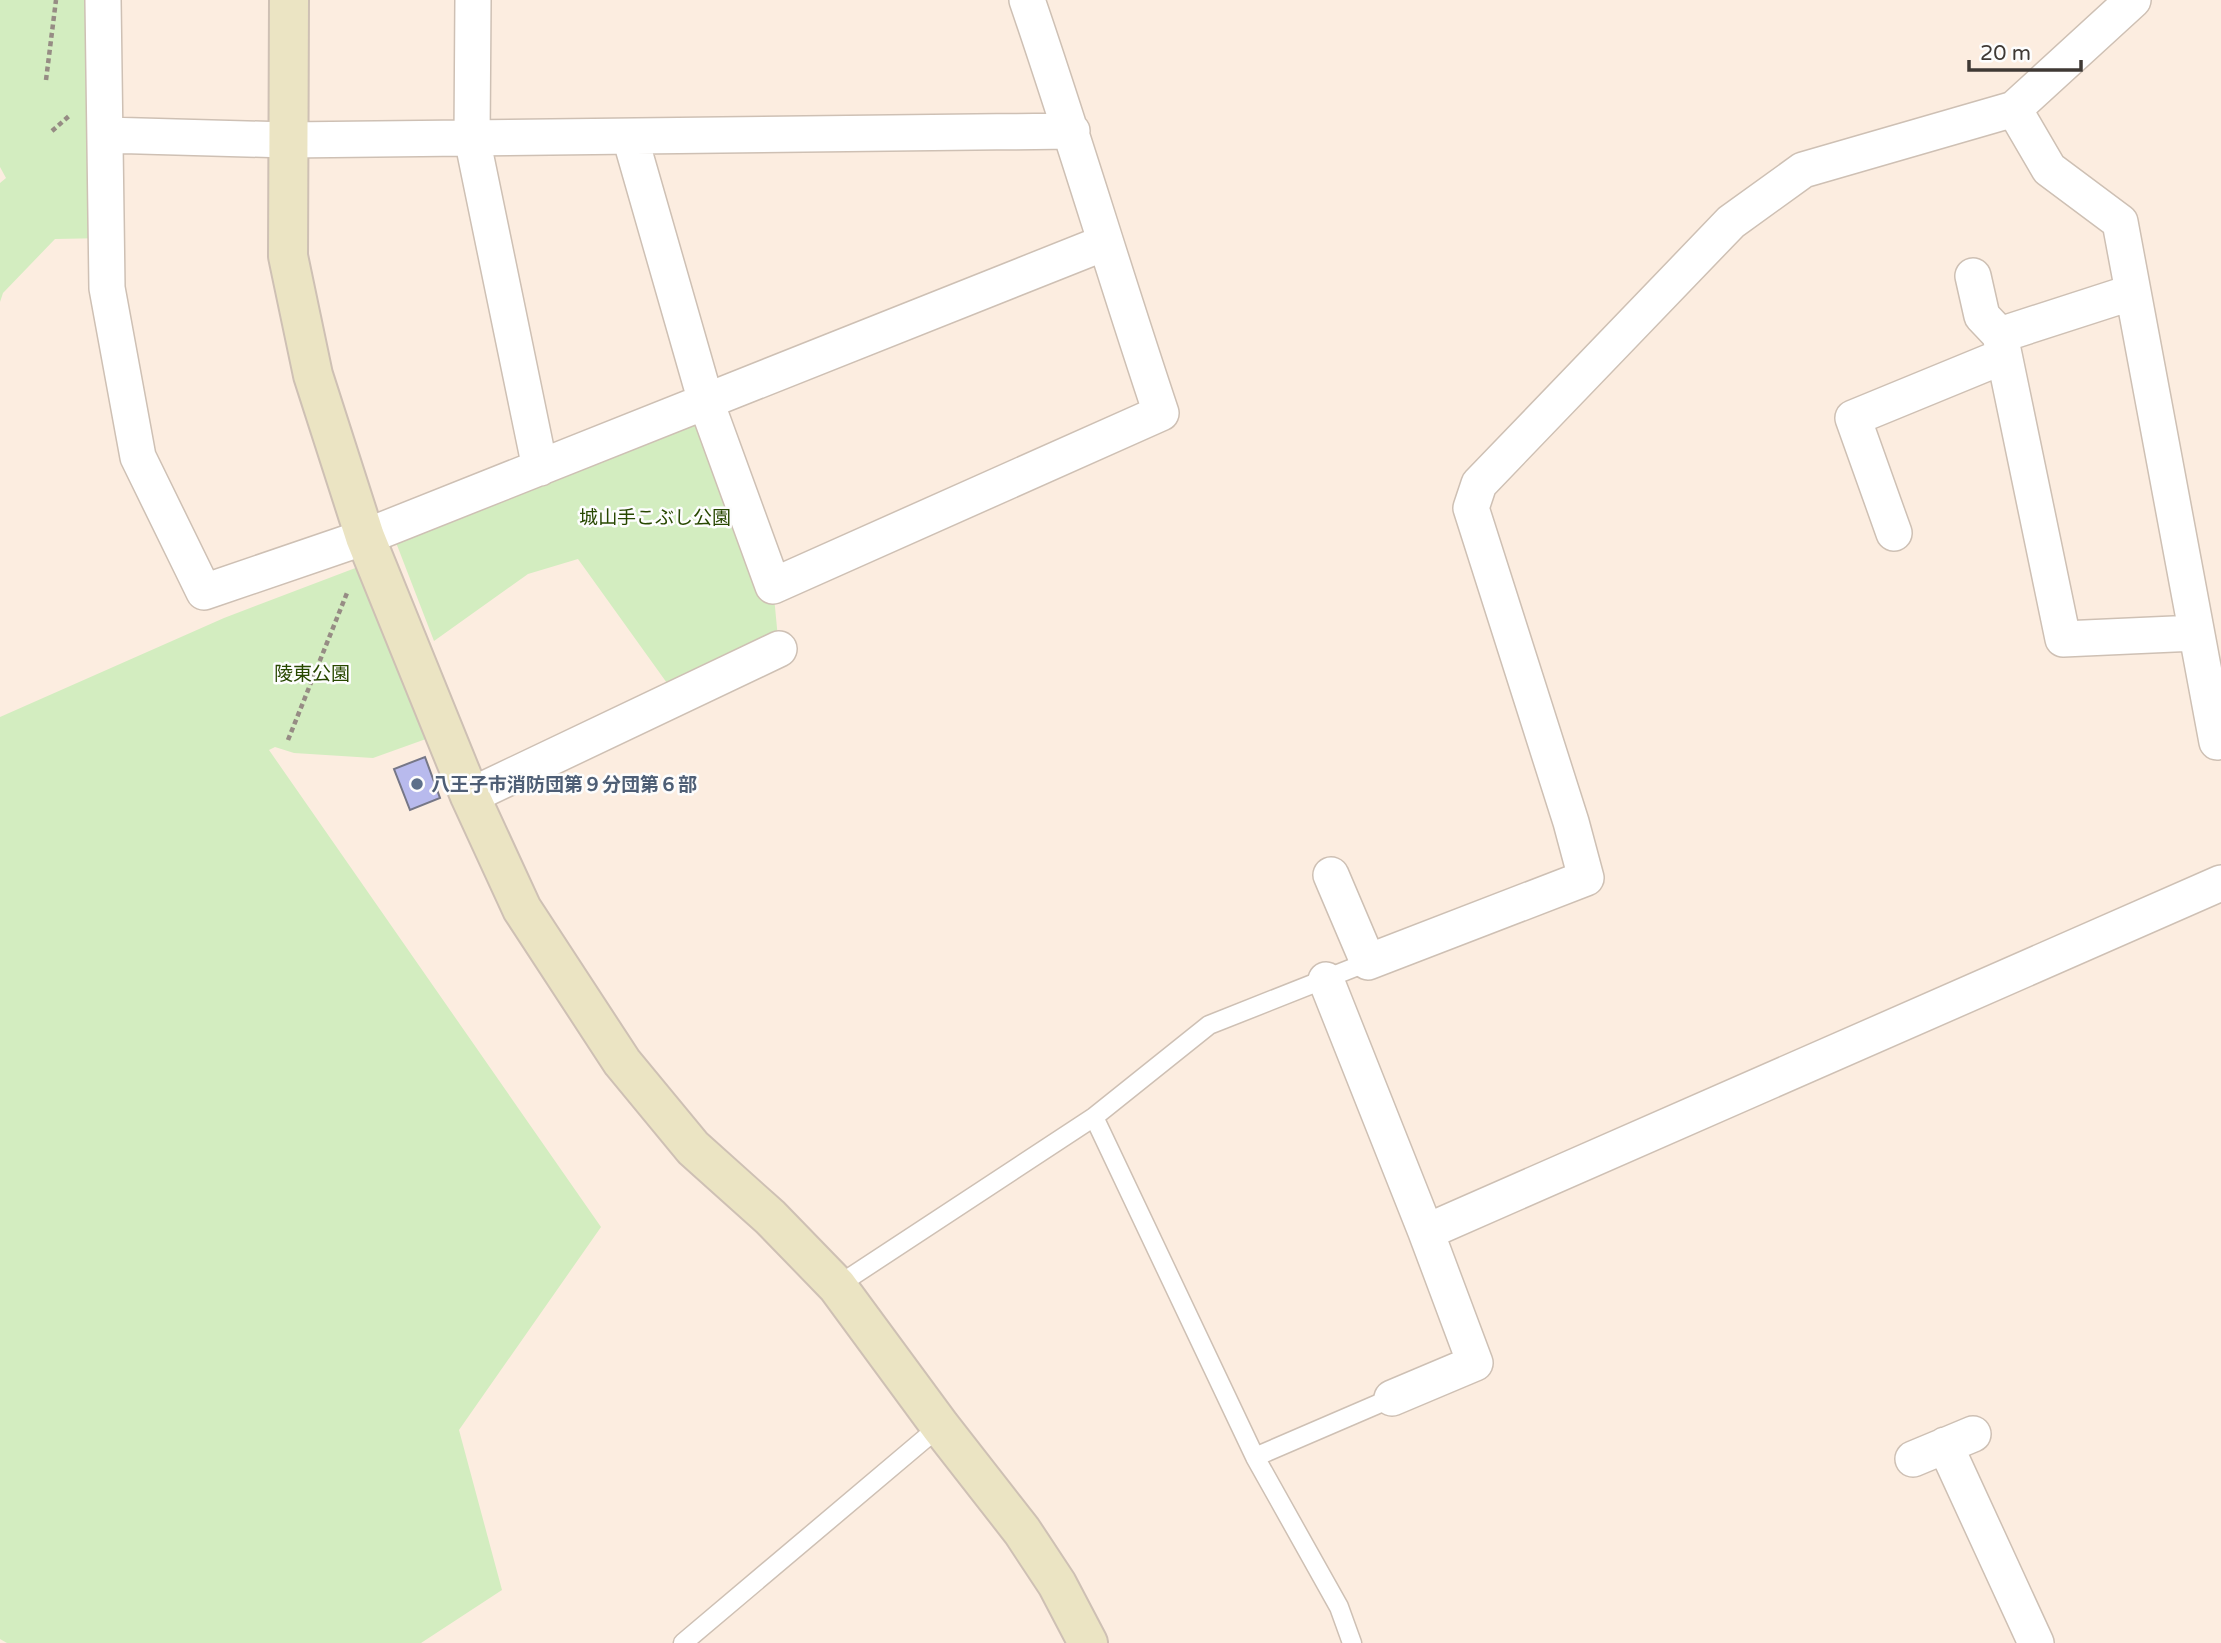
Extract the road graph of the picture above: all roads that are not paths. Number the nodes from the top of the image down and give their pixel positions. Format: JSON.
{"nodes":[{"id":1,"x":103,"y":0,"type":"edge"},
{"id":2,"x":289,"y":0,"type":"edge"},
{"id":3,"x":473,"y":0,"type":"edge"},
{"id":4,"x":1027,"y":0,"type":"edge"},
{"id":5,"x":2133,"y":0,"type":"edge"},
{"id":6,"x":2014,"y":109,"type":"junction"},
{"id":7,"x":1072,"y":131,"type":"junction"},
{"id":8,"x":105,"y":135,"type":"junction"},
{"id":9,"x":630,"y":137,"type":"junction"},
{"id":10,"x":472,"y":138,"type":"junction"},
{"id":11,"x":287,"y":140,"type":"junction"},
{"id":12,"x":1104,"y":243,"type":"junction"},
{"id":13,"x":1973,"y":276,"type":"dead end"},
{"id":14,"x":2133,"y":292,"type":"junction"},
{"id":15,"x":2002,"y":345,"type":"junction"},
{"id":16,"x":706,"y":402,"type":"junction"},
{"id":17,"x":540,"y":468,"type":"junction"},
{"id":18,"x":1894,"y":533,"type":"dead end"},
{"id":19,"x":365,"y":537,"type":"junction"},
{"id":20,"x":2196,"y":633,"type":"junction"},
{"id":21,"x":779,"y":649,"type":"dead end"},
{"id":22,"x":2217,"y":742,"type":"dead end"},
{"id":23,"x":470,"y":796,"type":"junction"},
{"id":24,"x":1331,"y":875,"type":"dead end"},
{"id":25,"x":2221,"y":883,"type":"edge"},
{"id":26,"x":1368,"y":962,"type":"junction"},
{"id":27,"x":1326,"y":980,"type":"junction"},
{"id":28,"x":1094,"y":1117,"type":"junction"},
{"id":29,"x":1426,"y":1232,"type":"junction"},
{"id":30,"x":837,"y":1286,"type":"junction"},
{"id":31,"x":1392,"y":1398,"type":"joint"},
{"id":32,"x":940,"y":1426,"type":"junction"},
{"id":33,"x":1944,"y":1446,"type":"dead end"},
{"id":34,"x":1255,"y":1457,"type":"junction"},
{"id":35,"x":683,"y":1643,"type":"edge"},
{"id":36,"x":1088,"y":1643,"type":"edge"},
{"id":37,"x":1352,"y":1643,"type":"edge"},
{"id":38,"x":2036,"y":1643,"type":"edge"}],
"edges":[{"from":1,"to":8,"type":"street"},
{"from":2,"to":11,"type":"street"},
{"from":3,"to":10,"type":"street"},
{"from":4,"to":7,"type":"street"},
{"from":5,"to":6,"type":"street"},
{"from":6,"to":14,"type":"street"},
{"from":6,"to":26,"type":"street"},
{"from":7,"to":9,"type":"street"},
{"from":7,"to":12,"type":"street"},
{"from":8,"to":11,"type":"street"},
{"from":8,"to":19,"type":"street"},
{"from":9,"to":10,"type":"street"},
{"from":9,"to":16,"type":"street"},
{"from":10,"to":11,"type":"street"},
{"from":10,"to":17,"type":"street"},
{"from":11,"to":19,"type":"street"},
{"from":12,"to":16,"type":"street"},
{"from":12,"to":16,"type":"street"},
{"from":13,"to":15,"type":"street"},
{"from":14,"to":15,"type":"street"},
{"from":14,"to":20,"type":"street"},
{"from":15,"to":18,"type":"street"},
{"from":15,"to":20,"type":"street"},
{"from":16,"to":17,"type":"street"},
{"from":17,"to":19,"type":"street"},
{"from":19,"to":23,"type":"street"},
{"from":20,"to":22,"type":"street"},
{"from":21,"to":23,"type":"street"},
{"from":23,"to":30,"type":"street"},
{"from":24,"to":26,"type":"street"},
{"from":25,"to":29,"type":"street"},
{"from":26,"to":27,"type":"lane"},
{"from":27,"to":28,"type":"lane"},
{"from":27,"to":29,"type":"street"},
{"from":28,"to":30,"type":"lane"},
{"from":28,"to":34,"type":"lane"},
{"from":29,"to":31,"type":"street"},
{"from":30,"to":32,"type":"street"},
{"from":31,"to":34,"type":"lane"},
{"from":32,"to":35,"type":"lane"},
{"from":32,"to":36,"type":"street"},
{"from":33,"to":38,"type":"street"},
{"from":34,"to":37,"type":"lane"}]}
